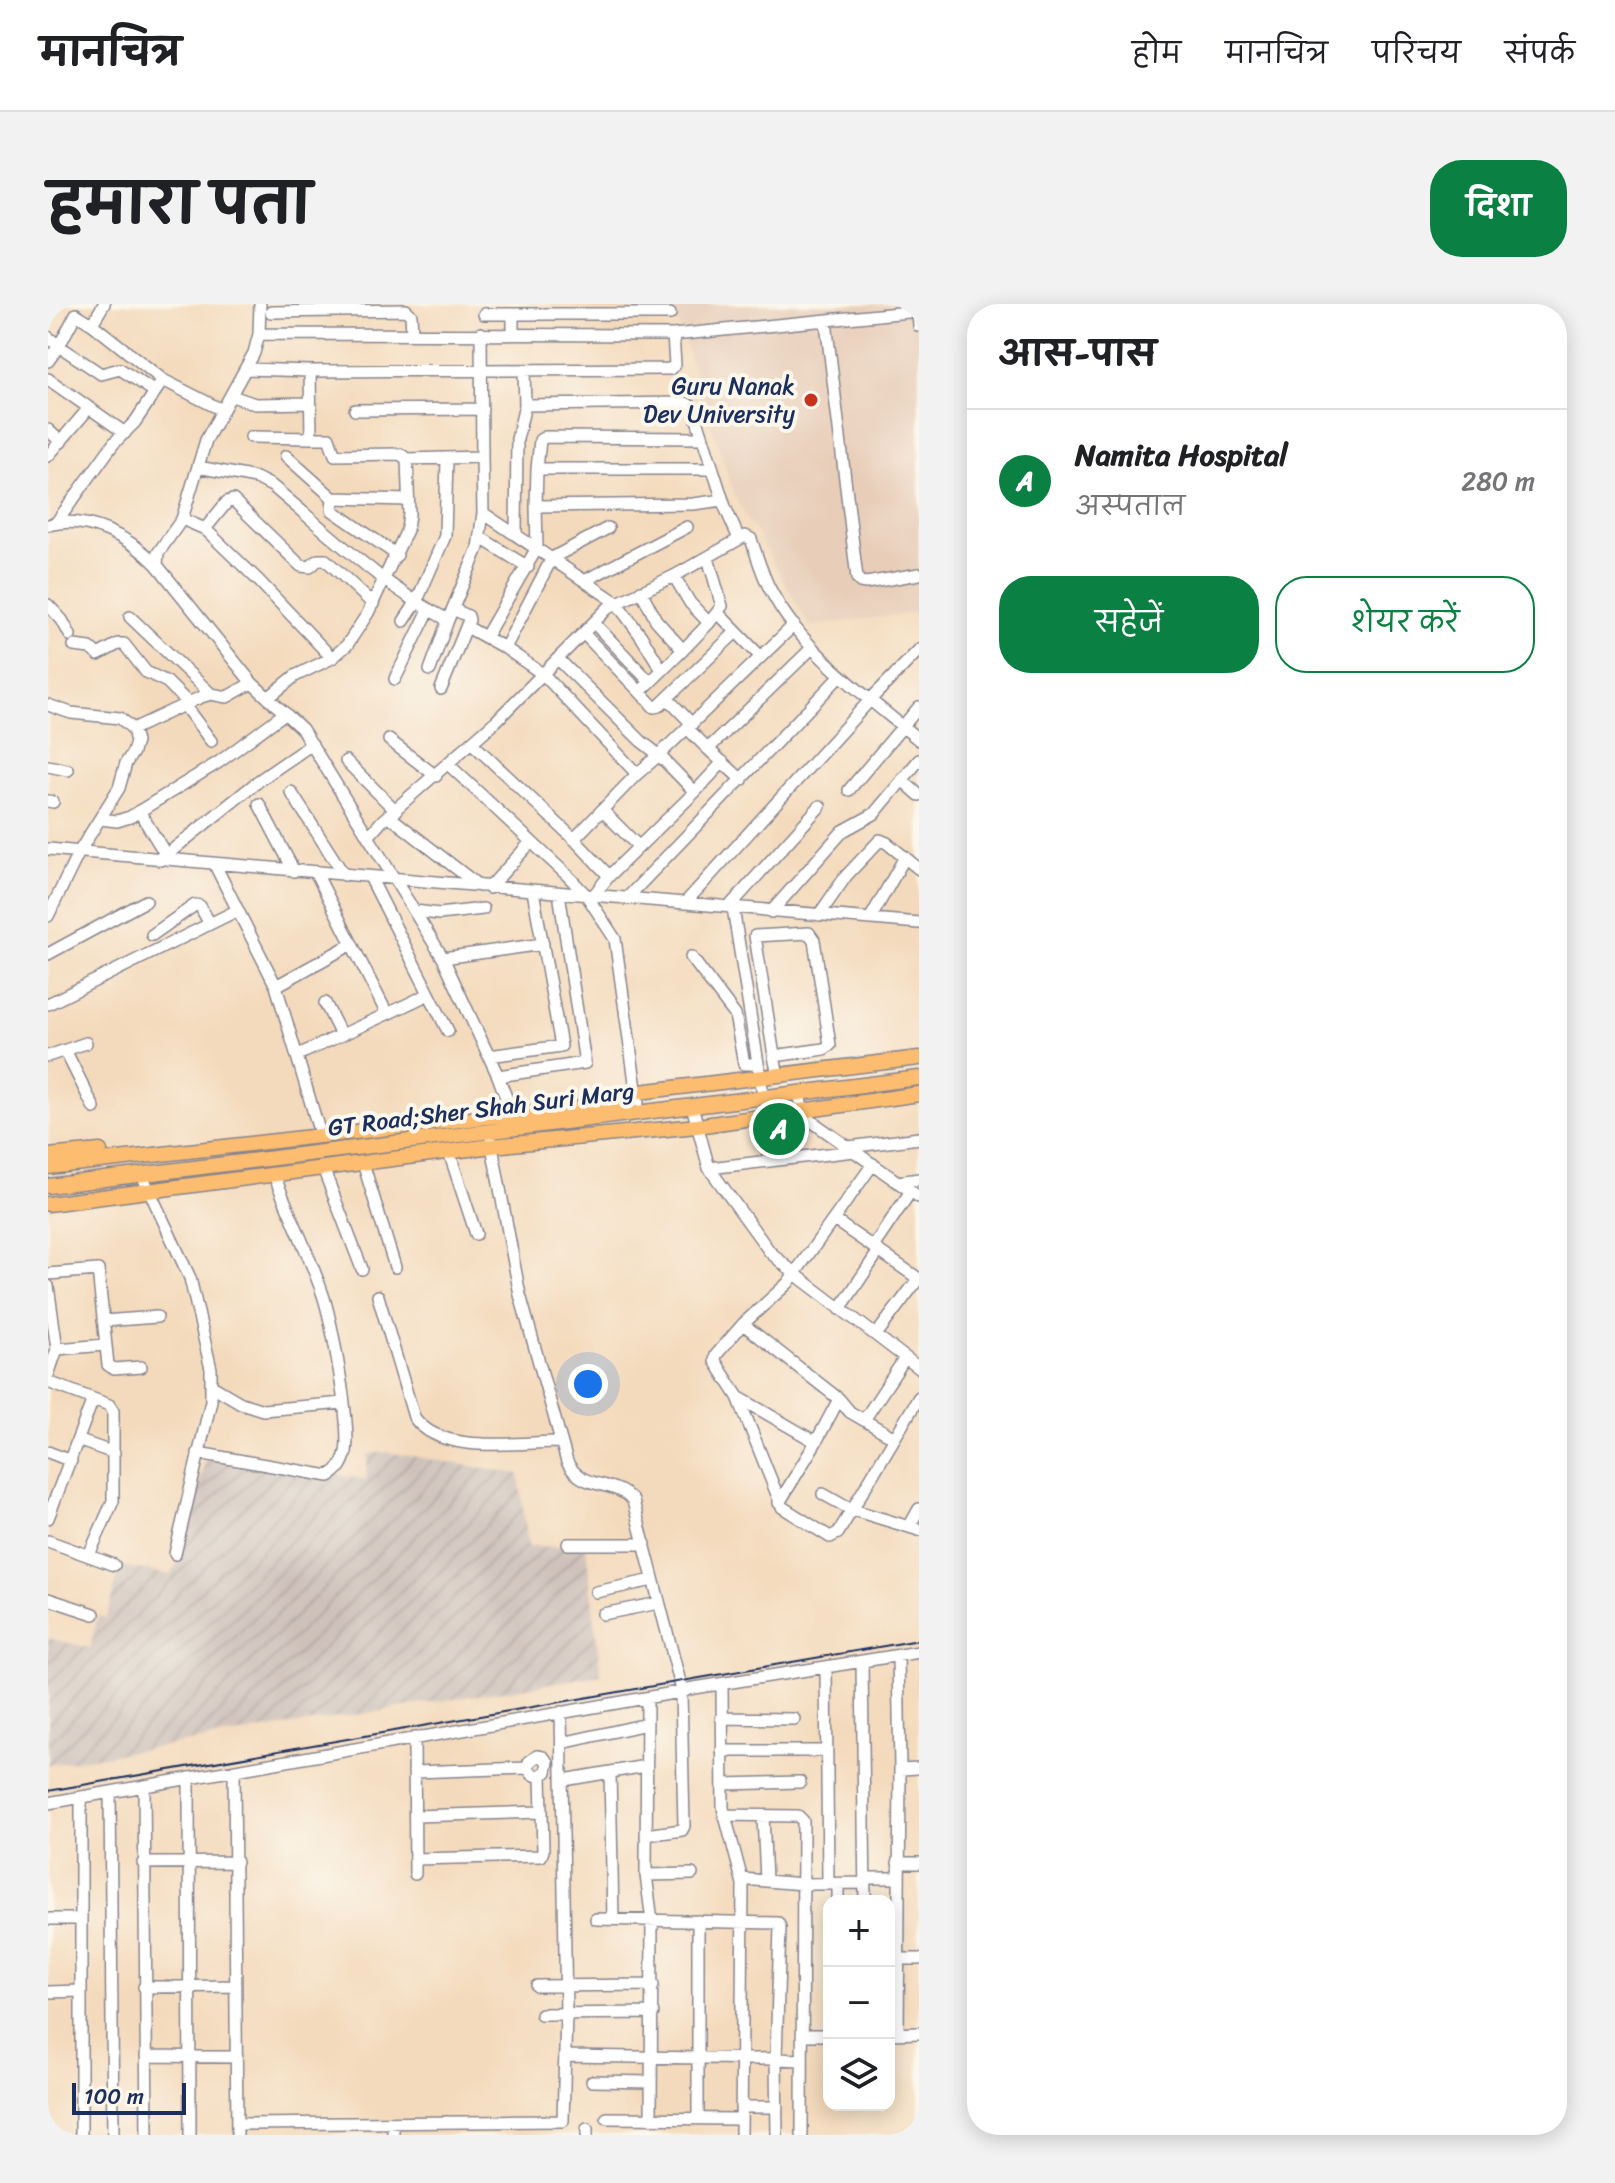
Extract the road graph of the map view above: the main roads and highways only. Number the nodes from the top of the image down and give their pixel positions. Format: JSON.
{"nodes":[{"id":1,"x":919,"y":1058,"type":"edge"},
{"id":2,"x":919,"y":1069,"type":"edge"},
{"id":3,"x":760,"y":1077,"type":"junction"},
{"id":4,"x":919,"y":1078,"type":"edge"},
{"id":5,"x":919,"y":1094,"type":"edge"},
{"id":6,"x":513,"y":1117,"type":"junction"},
{"id":7,"x":488,"y":1124,"type":"junction"},
{"id":8,"x":319,"y":1134,"type":"junction"},
{"id":9,"x":48,"y":1156,"type":"edge"},
{"id":10,"x":48,"y":1167,"type":"edge"},
{"id":11,"x":48,"y":1186,"type":"edge"},
{"id":12,"x":48,"y":1204,"type":"edge"}],
"edges":[{"from":1,"to":3,"type":"main road"},
{"from":2,"to":3,"type":"main road","name":"GT Road;Sher Shah Suri Marg"},
{"from":3,"to":6,"type":"main road","name":"GT Road;Sher Shah Suri Marg"},
{"from":4,"to":6,"type":"main road","name":"GT Road;Sher Shah Suri Marg"},
{"from":5,"to":12,"type":"main road"},
{"from":6,"to":7,"type":"main road","name":"GT Road;Sher Shah Suri Marg"},
{"from":6,"to":8,"type":"main road"},
{"from":7,"to":8,"type":"main road","name":"GT Road;Sher Shah Suri Marg"},
{"from":7,"to":11,"type":"main road","name":"GT Road;Sher Shah Suri Marg"},
{"from":8,"to":9,"type":"main road"},
{"from":8,"to":10,"type":"main road","name":"GT Road;Sher Shah Suri Marg"}]}
